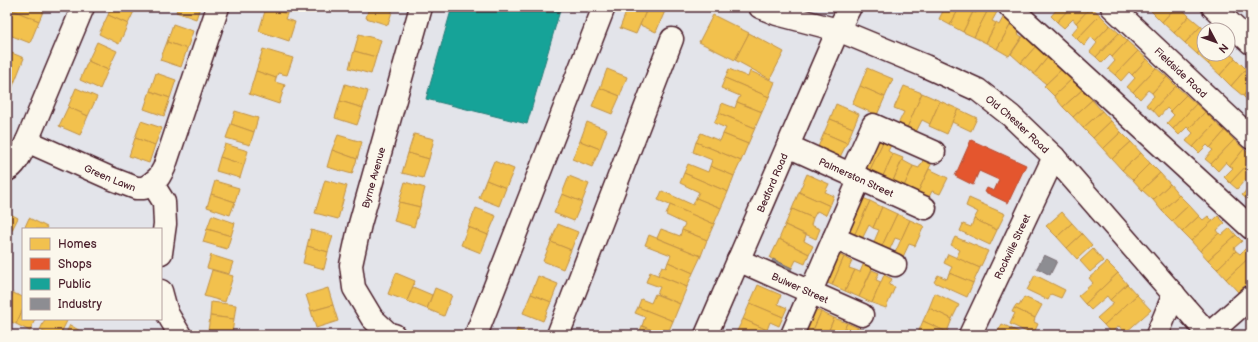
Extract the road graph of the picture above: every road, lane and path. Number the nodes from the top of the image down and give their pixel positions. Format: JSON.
{"nodes":[{"id":1,"x":83,"y":7,"type":"edge"},
{"id":2,"x":218,"y":7,"type":"edge"},
{"id":3,"x":421,"y":7,"type":"edge"},
{"id":4,"x":604,"y":7,"type":"edge"},
{"id":5,"x":760,"y":7,"type":"edge"},
{"id":6,"x":850,"y":7,"type":"edge"},
{"id":7,"x":1010,"y":7,"type":"edge"},
{"id":8,"x":1112,"y":7,"type":"edge"},
{"id":9,"x":1213,"y":7,"type":"edge"},
{"id":10,"x":838,"y":30,"type":"junction"},
{"id":11,"x":672,"y":40,"type":"dead end"},
{"id":12,"x":1251,"y":43,"type":"edge"},
{"id":13,"x":1251,"y":138,"type":"edge"},
{"id":14,"x":28,"y":141,"type":"junction"},
{"id":15,"x":788,"y":146,"type":"junction"},
{"id":16,"x":934,"y":152,"type":"dead end"},
{"id":17,"x":1054,"y":157,"type":"junction"},
{"id":18,"x":7,"y":170,"type":"edge"},
{"id":19,"x":855,"y":176,"type":"junction"},
{"id":20,"x":152,"y":183,"type":"junction"},
{"id":21,"x":925,"y":208,"type":"dead end"},
{"id":22,"x":1251,"y":228,"type":"edge"},
{"id":23,"x":834,"y":238,"type":"junction"},
{"id":24,"x":162,"y":246,"type":"edge"},
{"id":25,"x":738,"y":260,"type":"junction"},
{"id":26,"x":895,"y":265,"type":"dead end"},
{"id":27,"x":810,"y":292,"type":"junction"},
{"id":28,"x":1174,"y":294,"type":"junction"},
{"id":29,"x":162,"y":295,"type":"edge"},
{"id":30,"x":1251,"y":297,"type":"edge"},
{"id":31,"x":862,"y":316,"type":"dead end"},
{"id":32,"x":1209,"y":334,"type":"edge"},
{"id":33,"x":180,"y":335,"type":"edge"},
{"id":34,"x":394,"y":335,"type":"edge"},
{"id":35,"x":476,"y":335,"type":"edge"},
{"id":36,"x":558,"y":335,"type":"edge"},
{"id":37,"x":706,"y":335,"type":"edge"},
{"id":38,"x":792,"y":335,"type":"edge"},
{"id":39,"x":970,"y":335,"type":"edge"},
{"id":40,"x":1157,"y":335,"type":"edge"}],
"edges":[{"from":1,"to":14,"type":"street"},
{"from":2,"to":20,"type":"street","name":"Green Lawn"},
{"from":3,"to":34,"type":"street","name":"Byrne Avenue"},
{"from":4,"to":35,"type":"street"},
{"from":5,"to":10,"type":"street","name":"Old Chester Road"},
{"from":6,"to":10,"type":"street","name":"Bedford Road"},
{"from":7,"to":22,"type":"street"},
{"from":8,"to":13,"type":"street","name":"Fieldside Road"},
{"from":9,"to":12,"type":"street"},
{"from":10,"to":15,"type":"street","name":"Bedford Road"},
{"from":10,"to":17,"type":"street","name":"Old Chester Road"},
{"from":11,"to":36,"type":"street"},
{"from":14,"to":18,"type":"street"},
{"from":14,"to":20,"type":"street","name":"Green Lawn"},
{"from":15,"to":19,"type":"street","name":"Palmerston Street"},
{"from":15,"to":25,"type":"street","name":"Bedford Road"},
{"from":16,"to":19,"type":"street"},
{"from":17,"to":28,"type":"street","name":"Old Chester Road"},
{"from":17,"to":39,"type":"street","name":"Rockville Street"},
{"from":19,"to":21,"type":"street","name":"Palmerston Street"},
{"from":19,"to":23,"type":"street"},
{"from":20,"to":24,"type":"street"},
{"from":23,"to":26,"type":"street"},
{"from":23,"to":27,"type":"street"},
{"from":25,"to":27,"type":"street","name":"Bulwer Street"},
{"from":25,"to":37,"type":"street","name":"Bedford Road"},
{"from":27,"to":31,"type":"street","name":"Bulwer Street"},
{"from":27,"to":38,"type":"street"},
{"from":28,"to":32,"type":"street","name":"Old Chester Road"},
{"from":28,"to":40,"type":"street"},
{"from":29,"to":33,"type":"street"},
{"from":30,"to":32,"type":"street"}]}
